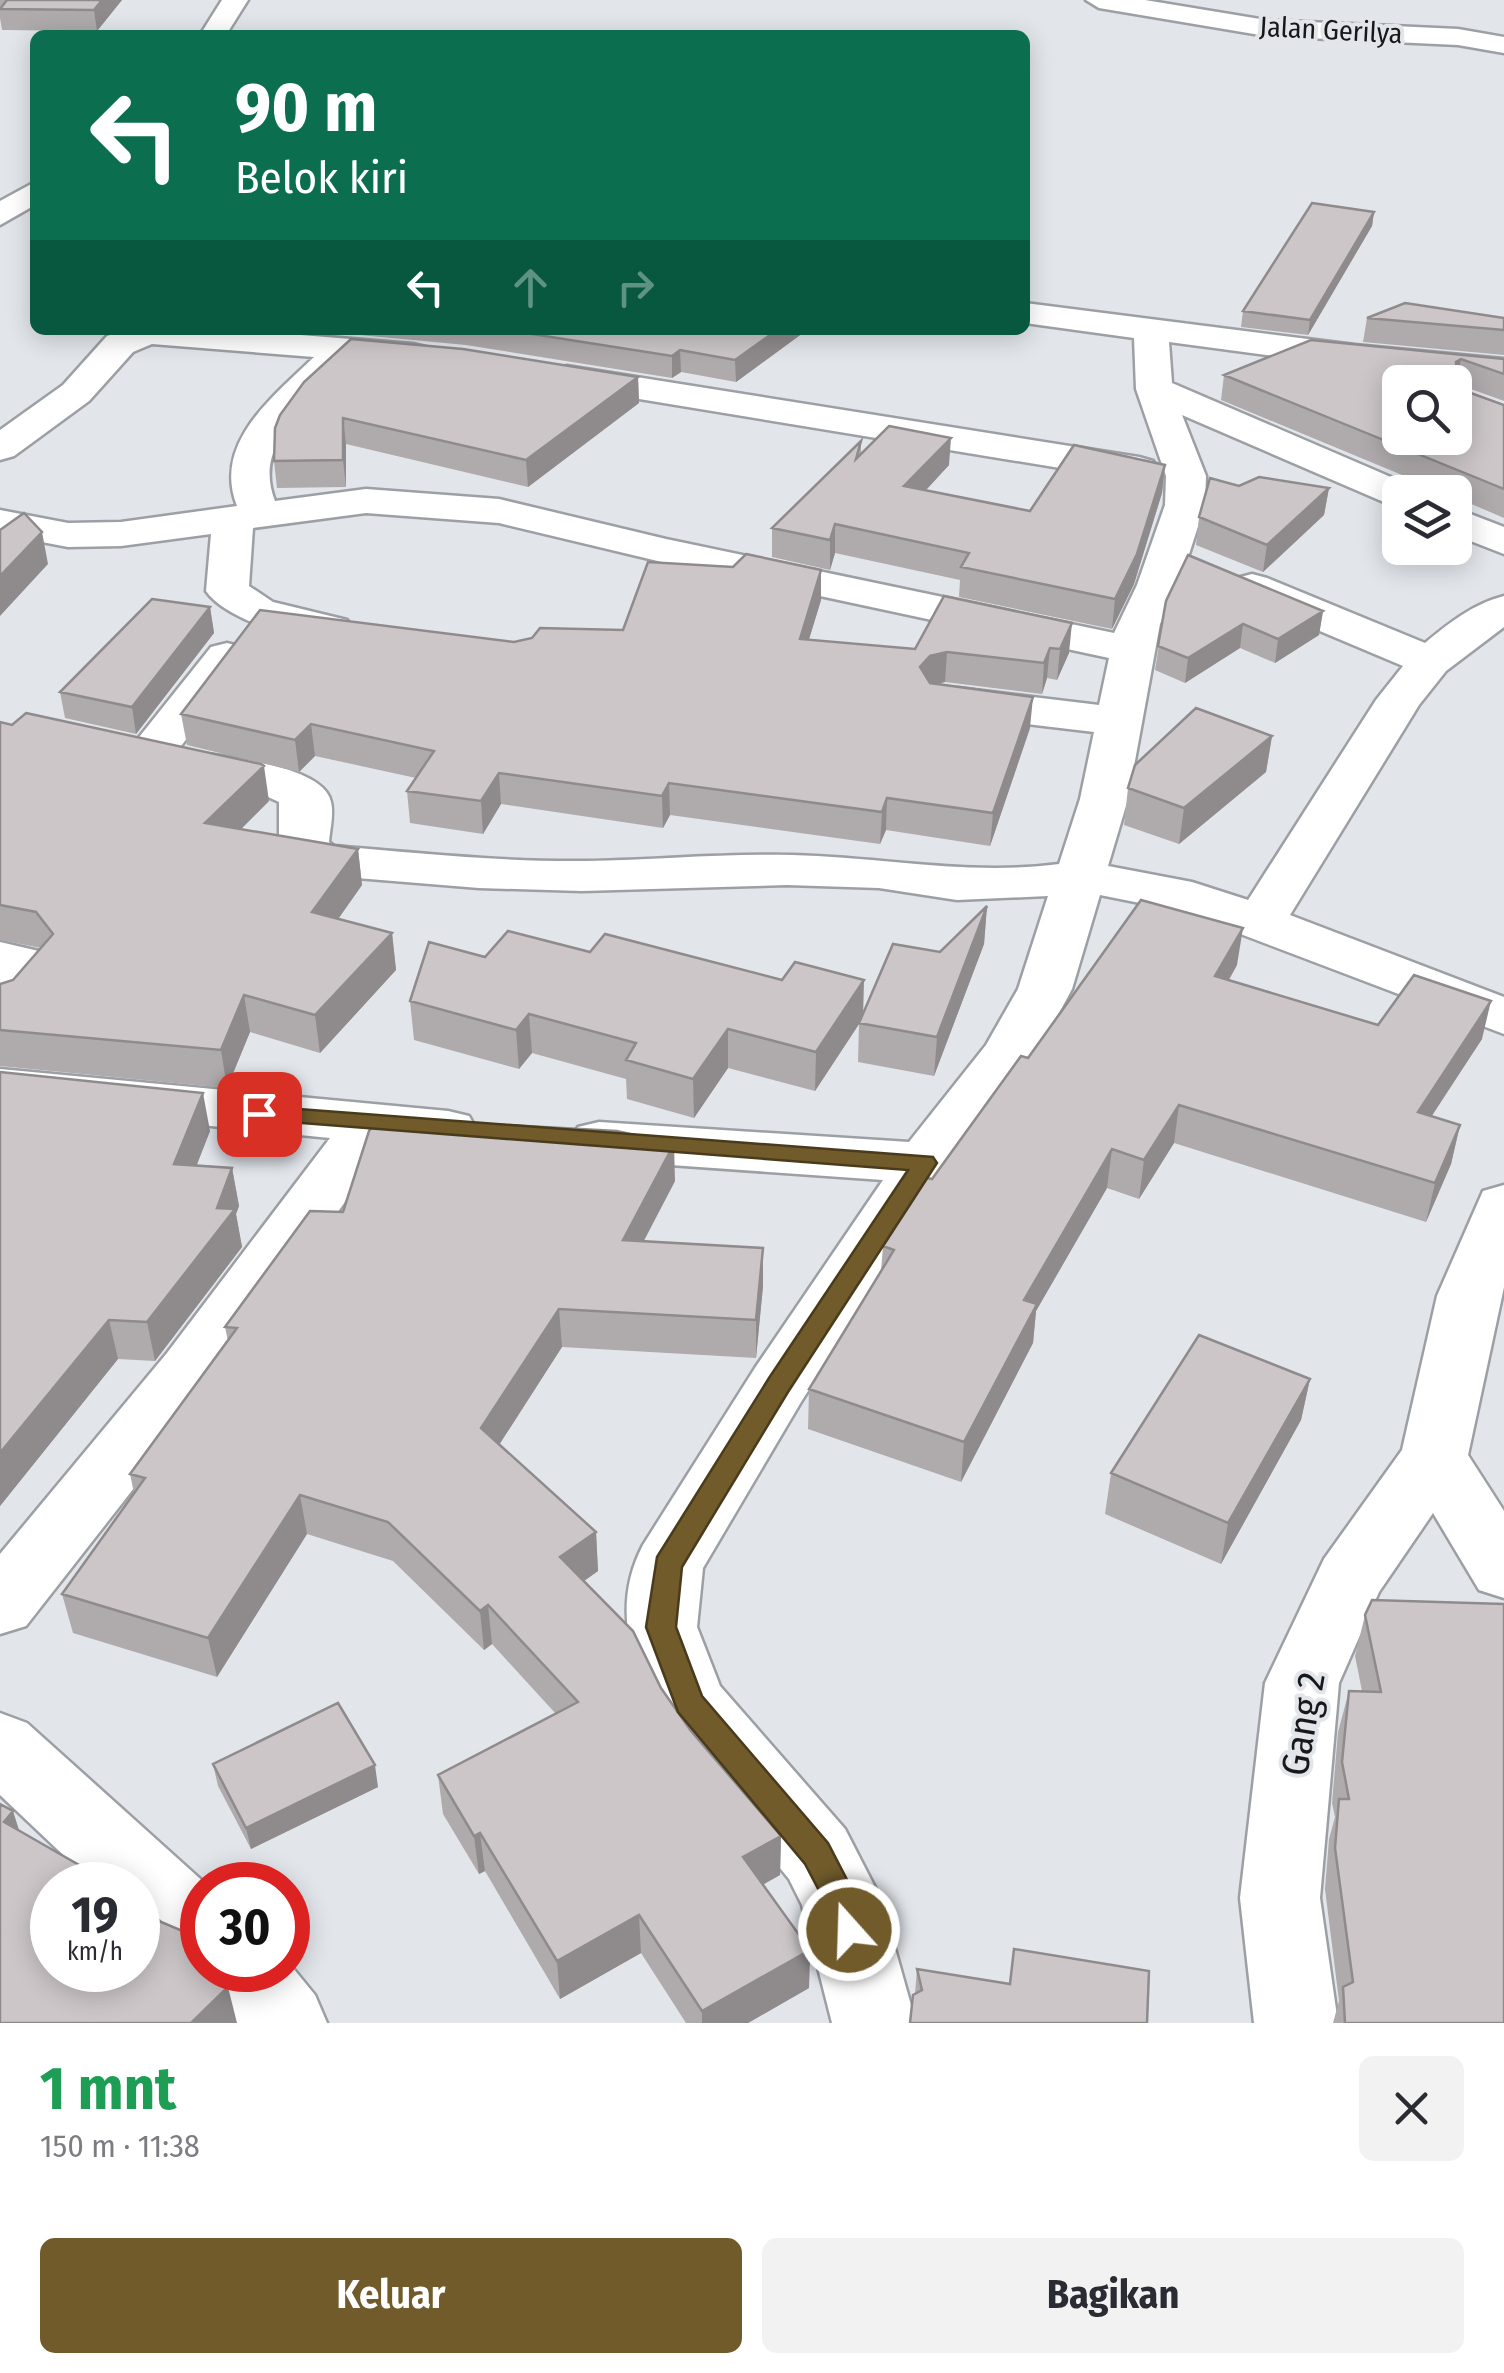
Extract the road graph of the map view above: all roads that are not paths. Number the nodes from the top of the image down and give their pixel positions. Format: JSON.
{"nodes":[{"id":1,"x":235,"y":0,"type":"edge"},
{"id":2,"x":1100,"y":0,"type":"edge"},
{"id":3,"x":217,"y":30,"type":"edge"},
{"id":4,"x":1504,"y":45,"type":"edge"},
{"id":5,"x":30,"y":194,"type":"edge"},
{"id":6,"x":0,"y":215,"type":"edge"},
{"id":7,"x":1030,"y":315,"type":"edge"},
{"id":8,"x":1151,"y":328,"type":"junction"},
{"id":9,"x":143,"y":335,"type":"edge"},
{"id":10,"x":210,"y":335,"type":"edge"},
{"id":11,"x":343,"y":348,"type":"junction"},
{"id":12,"x":1355,"y":356,"type":"junction"},
{"id":13,"x":448,"y":359,"type":"edge"},
{"id":14,"x":1382,"y":368,"type":"edge"},
{"id":15,"x":1504,"y":370,"type":"edge"},
{"id":16,"x":540,"y":373,"type":"edge"},
{"id":17,"x":1154,"y":389,"type":"junction"},
{"id":18,"x":0,"y":448,"type":"edge"},
{"id":19,"x":1186,"y":476,"type":"junction"},
{"id":20,"x":1382,"y":486,"type":"edge"},
{"id":21,"x":247,"y":517,"type":"junction"},
{"id":22,"x":0,"y":522,"type":"edge"},
{"id":23,"x":1472,"y":528,"type":"edge"},
{"id":24,"x":1504,"y":542,"type":"edge"},
{"id":25,"x":1198,"y":565,"type":"junction"},
{"id":26,"x":1504,"y":609,"type":"edge"},
{"id":27,"x":258,"y":611,"type":"junction"},
{"id":28,"x":376,"y":638,"type":"edge"},
{"id":29,"x":1132,"y":650,"type":"junction"},
{"id":30,"x":1430,"y":660,"type":"junction"},
{"id":31,"x":944,"y":700,"type":"edge"},
{"id":32,"x":1118,"y":720,"type":"junction"},
{"id":33,"x":1079,"y":876,"type":"junction"},
{"id":34,"x":1260,"y":922,"type":"junction"},
{"id":35,"x":0,"y":958,"type":"edge"},
{"id":36,"x":0,"y":1003,"type":"edge"},
{"id":37,"x":1504,"y":1018,"type":"edge"},
{"id":38,"x":0,"y":1087,"type":"edge"},
{"id":39,"x":370,"y":1125,"type":"junction"},
{"id":40,"x":925,"y":1163,"type":"junction"},
{"id":41,"x":1504,"y":1206,"type":"edge"},
{"id":42,"x":1434,"y":1458,"type":"junction"},
{"id":43,"x":1504,"y":1570,"type":"edge"},
{"id":44,"x":0,"y":1605,"type":"edge"},
{"id":45,"x":0,"y":1746,"type":"edge"},
{"id":46,"x":180,"y":1913,"type":"edge"},
{"id":47,"x":260,"y":1992,"type":"edge"},
{"id":48,"x":285,"y":2023,"type":"edge"},
{"id":49,"x":874,"y":2023,"type":"edge"},
{"id":50,"x":1296,"y":2023,"type":"edge"}],
"edges":[{"from":1,"to":3,"type":"street"},
{"from":2,"to":4,"type":"street","name":"Jalan Gerilya"},
{"from":5,"to":6,"type":"street"},
{"from":7,"to":8,"type":"street"},
{"from":8,"to":12,"type":"street"},
{"from":8,"to":17,"type":"street"},
{"from":9,"to":18,"type":"street"},
{"from":10,"to":11,"type":"street"},
{"from":11,"to":13,"type":"street"},
{"from":11,"to":21,"type":"street"},
{"from":12,"to":14,"type":"street"},
{"from":12,"to":15,"type":"street"},
{"from":16,"to":19,"type":"street"},
{"from":17,"to":19,"type":"street"},
{"from":17,"to":20,"type":"street"},
{"from":19,"to":25,"type":"street"},
{"from":21,"to":22,"type":"street"},
{"from":21,"to":27,"type":"street"},
{"from":21,"to":29,"type":"street"},
{"from":23,"to":24,"type":"street"},
{"from":25,"to":29,"type":"street"},
{"from":25,"to":30,"type":"street"},
{"from":26,"to":30,"type":"street"},
{"from":27,"to":28,"type":"street"},
{"from":27,"to":33,"type":"street"},
{"from":29,"to":32,"type":"street"},
{"from":30,"to":34,"type":"street"},
{"from":31,"to":32,"type":"street"},
{"from":32,"to":33,"type":"street"},
{"from":33,"to":34,"type":"street"},
{"from":33,"to":40,"type":"street"},
{"from":34,"to":37,"type":"street"},
{"from":35,"to":36,"type":"street"},
{"from":38,"to":39,"type":"street"},
{"from":39,"to":40,"type":"street"},
{"from":39,"to":44,"type":"street"},
{"from":40,"to":49,"type":"street"},
{"from":41,"to":42,"type":"street"},
{"from":42,"to":43,"type":"street"},
{"from":42,"to":50,"type":"street","name":"Gang 2"},
{"from":45,"to":46,"type":"street"},
{"from":47,"to":48,"type":"street"}]}
